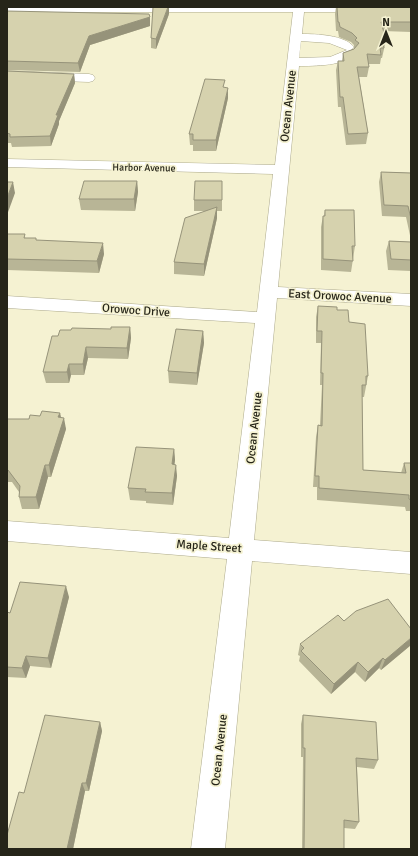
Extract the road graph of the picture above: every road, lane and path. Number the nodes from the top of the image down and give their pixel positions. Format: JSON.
{"nodes":[{"id":1,"x":30,"y":8,"type":"edge"},
{"id":2,"x":299,"y":8,"type":"edge"},
{"id":3,"x":7,"y":9,"type":"edge"},
{"id":4,"x":411,"y":9,"type":"edge"},
{"id":5,"x":296,"y":37,"type":"junction"},
{"id":6,"x":293,"y":62,"type":"junction"},
{"id":7,"x":7,"y":74,"type":"edge"},
{"id":8,"x":89,"y":78,"type":"dead end"},
{"id":9,"x":7,"y":163,"type":"edge"},
{"id":10,"x":281,"y":170,"type":"junction"},
{"id":11,"x":269,"y":292,"type":"junction"},
{"id":12,"x":411,"y":300,"type":"edge"},
{"id":13,"x":7,"y":302,"type":"edge"},
{"id":14,"x":265,"y":318,"type":"junction"},
{"id":15,"x":7,"y":531,"type":"edge"},
{"id":16,"x":241,"y":549,"type":"junction"},
{"id":17,"x":411,"y":563,"type":"edge"},
{"id":18,"x":208,"y":849,"type":"edge"}],
"edges":[{"from":1,"to":2,"type":"street"},
{"from":1,"to":3,"type":"street"},
{"from":2,"to":4,"type":"street"},
{"from":2,"to":5,"type":"street","name":"Ocean Avenue"},
{"from":5,"to":6,"type":"street","name":"Ocean Avenue"},
{"from":5,"to":6,"type":"street"},
{"from":6,"to":10,"type":"street","name":"Ocean Avenue"},
{"from":7,"to":8,"type":"street"},
{"from":9,"to":10,"type":"street","name":"Harbor Avenue"},
{"from":10,"to":11,"type":"street","name":"Ocean Avenue"},
{"from":11,"to":12,"type":"street","name":"East Orowoc Avenue"},
{"from":11,"to":14,"type":"street","name":"Ocean Avenue"},
{"from":13,"to":14,"type":"street","name":"Orowoc Drive"},
{"from":14,"to":16,"type":"street","name":"Ocean Avenue"},
{"from":15,"to":16,"type":"street","name":"Maple Street"},
{"from":16,"to":17,"type":"street","name":"Maple Street"},
{"from":16,"to":18,"type":"street","name":"Ocean Avenue"}]}
